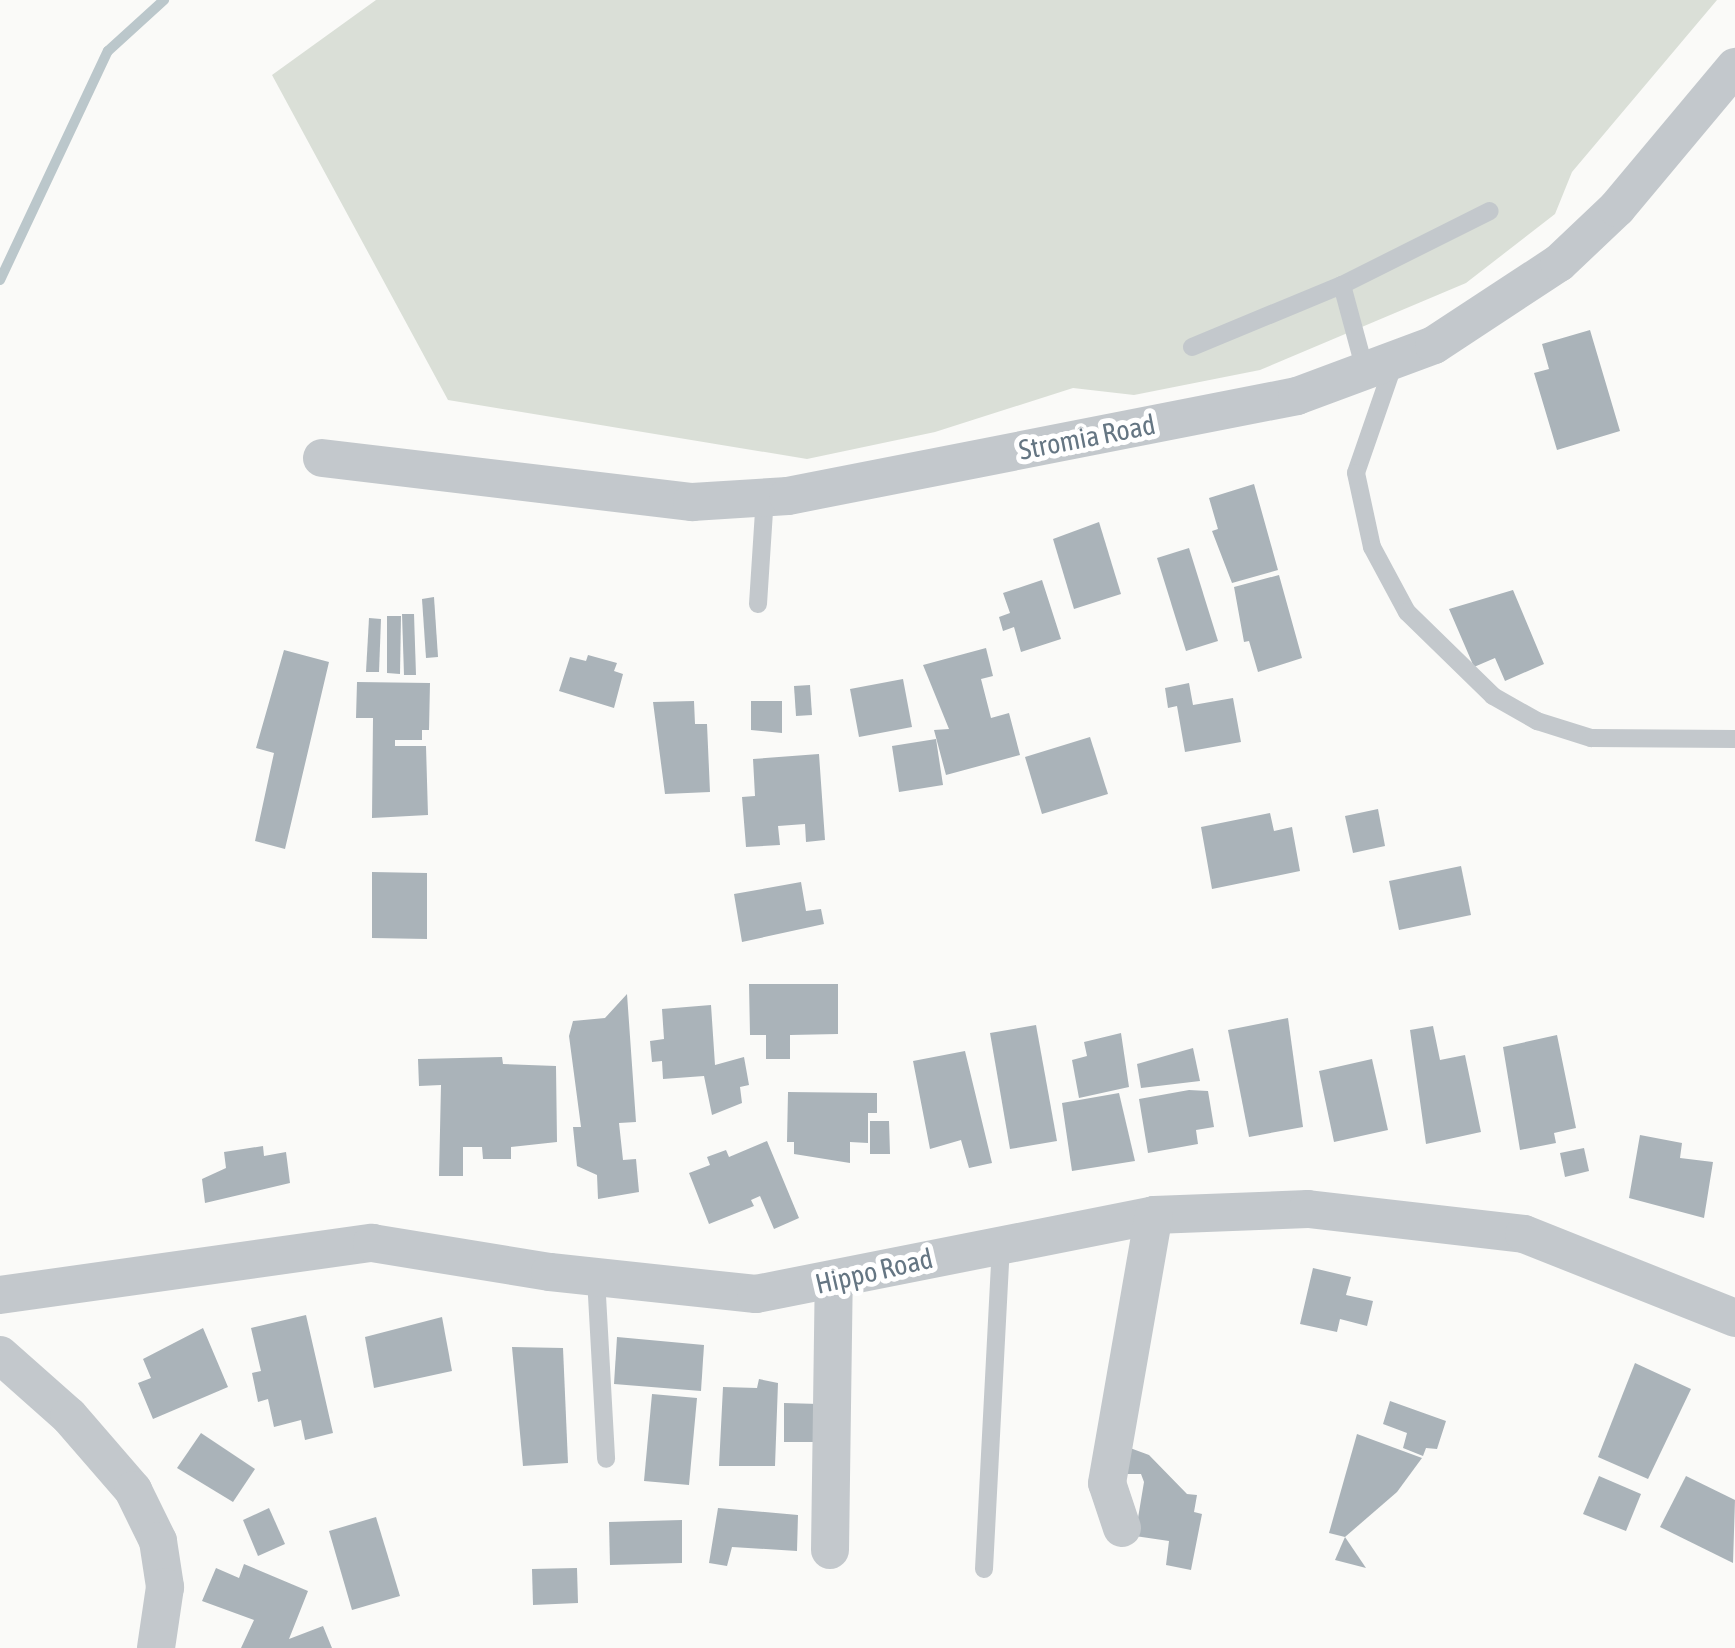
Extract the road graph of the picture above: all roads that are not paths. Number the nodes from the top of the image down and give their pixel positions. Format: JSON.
{"nodes":[{"id":1,"x":1735,"y":66,"type":"edge"},
{"id":2,"x":1490,"y":211,"type":"dead end"},
{"id":3,"x":1342,"y":285,"type":"junction"},
{"id":4,"x":1192,"y":346,"type":"dead end"},
{"id":5,"x":1380,"y":368,"type":"junction"},
{"id":6,"x":322,"y":458,"type":"dead end"},
{"id":7,"x":764,"y":497,"type":"junction"},
{"id":8,"x":758,"y":604,"type":"dead end"},
{"id":9,"x":1735,"y":739,"type":"edge"},
{"id":10,"x":1154,"y":1216,"type":"junction"},
{"id":11,"x":1001,"y":1244,"type":"junction"},
{"id":12,"x":596,"y":1278,"type":"junction"},
{"id":13,"x":834,"y":1280,"type":"junction"},
{"id":14,"x":0,"y":1295,"type":"edge"},
{"id":15,"x":1735,"y":1318,"type":"edge"},
{"id":16,"x":0,"y":1355,"type":"edge"},
{"id":17,"x":606,"y":1459,"type":"dead end"},
{"id":18,"x":1122,"y":1528,"type":"dead end"},
{"id":19,"x":830,"y":1550,"type":"dead end"},
{"id":20,"x":984,"y":1569,"type":"dead end"},
{"id":21,"x":156,"y":1648,"type":"edge"}],
"edges":[{"from":1,"to":5,"type":"street","name":"Stromia Road"},
{"from":2,"to":3,"type":"lane"},
{"from":3,"to":4,"type":"lane"},
{"from":3,"to":5,"type":"lane"},
{"from":5,"to":7,"type":"street","name":"Stromia Road"},
{"from":5,"to":9,"type":"lane"},
{"from":6,"to":7,"type":"street","name":"Stromia Road"},
{"from":7,"to":8,"type":"lane"},
{"from":10,"to":11,"type":"street","name":"Hippo Road"},
{"from":10,"to":15,"type":"street","name":"Hippo Road"},
{"from":10,"to":18,"type":"street"},
{"from":11,"to":13,"type":"street","name":"Hippo Road"},
{"from":11,"to":20,"type":"lane"},
{"from":12,"to":13,"type":"street","name":"Hippo Road"},
{"from":12,"to":14,"type":"street","name":"Hippo Road"},
{"from":12,"to":17,"type":"lane"},
{"from":13,"to":19,"type":"street"},
{"from":16,"to":21,"type":"street"}]}
